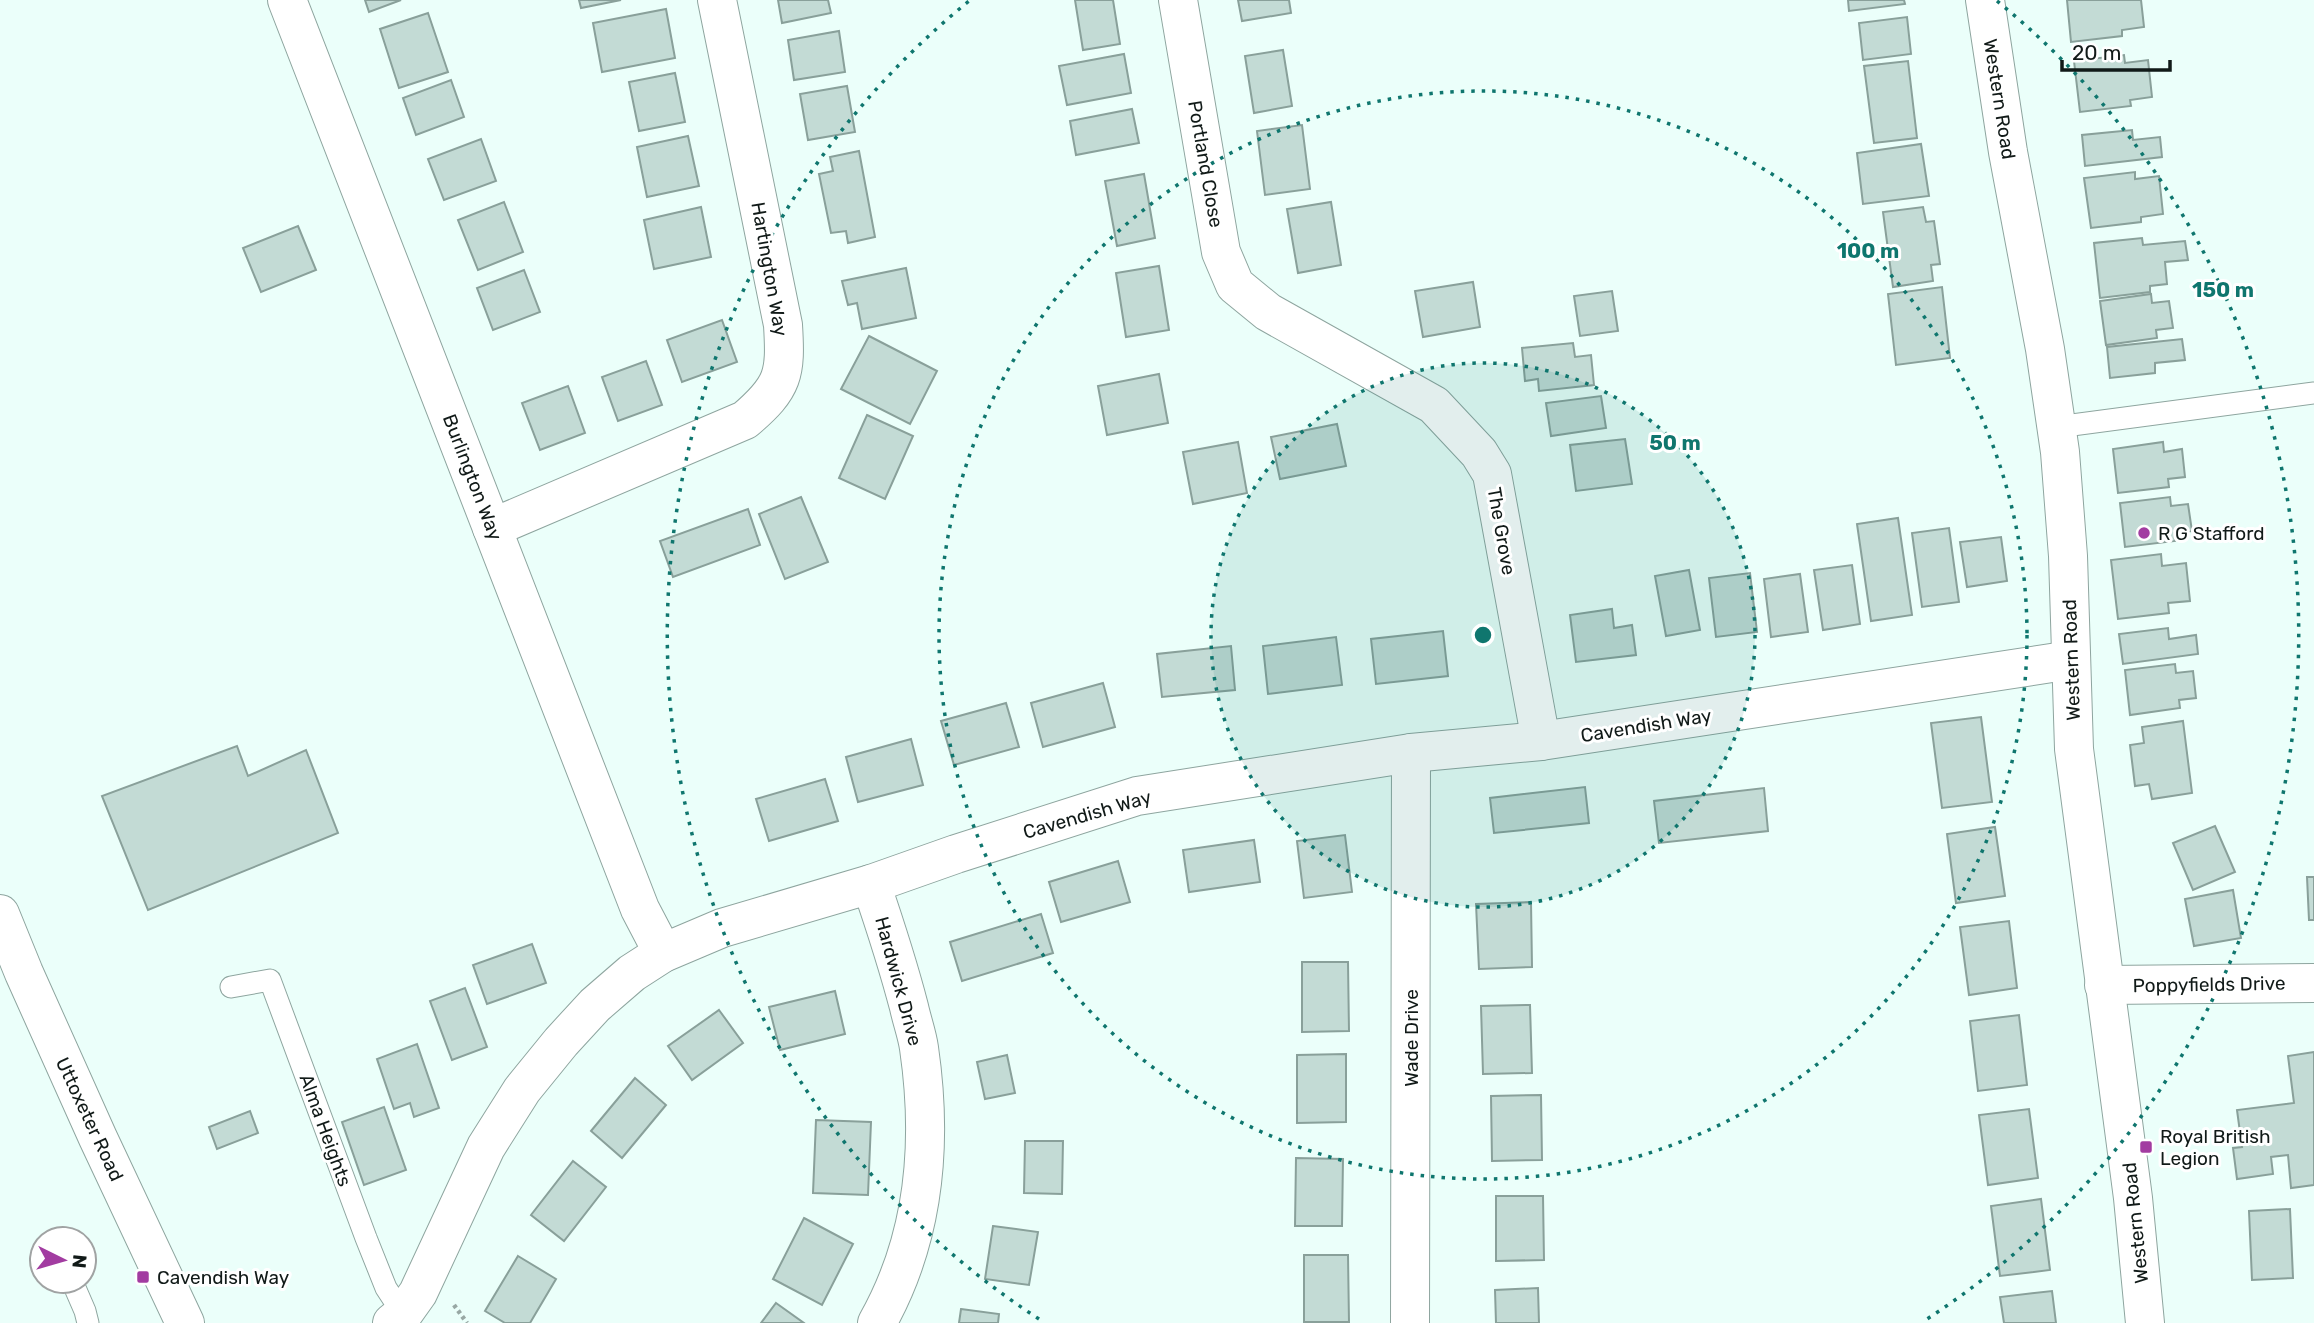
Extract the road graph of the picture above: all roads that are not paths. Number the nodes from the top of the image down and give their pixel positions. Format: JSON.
{"nodes":[{"id":1,"x":288,"y":0,"type":"edge"},
{"id":2,"x":717,"y":0,"type":"edge"},
{"id":3,"x":1178,"y":0,"type":"edge"},
{"id":4,"x":1985,"y":0,"type":"edge"},
{"id":5,"x":1268,"y":312,"type":"joint"},
{"id":6,"x":2314,"y":393,"type":"edge"},
{"id":7,"x":2057,"y":427,"type":"junction"},
{"id":8,"x":492,"y":527,"type":"junction"},
{"id":9,"x":2071,"y":660,"type":"junction"},
{"id":10,"x":1541,"y":741,"type":"junction"},
{"id":11,"x":1411,"y":753,"type":"junction"},
{"id":12,"x":871,"y":884,"type":"junction"},
{"id":13,"x":0,"y":914,"type":"edge"},
{"id":14,"x":663,"y":953,"type":"junction"},
{"id":15,"x":2314,"y":983,"type":"edge"},
{"id":16,"x":2104,"y":985,"type":"junction"},
{"id":17,"x":231,"y":987,"type":"dead end"},
{"id":18,"x":78,"y":1295,"type":"edge"},
{"id":19,"x":398,"y":1319,"type":"edge"},
{"id":20,"x":88,"y":1323,"type":"edge"},
{"id":21,"x":186,"y":1323,"type":"edge"},
{"id":22,"x":877,"y":1323,"type":"edge"},
{"id":23,"x":1410,"y":1323,"type":"edge"},
{"id":24,"x":2145,"y":1323,"type":"edge"}],
"edges":[{"from":1,"to":8,"type":"street","name":"Burlington Way"},
{"from":2,"to":8,"type":"street","name":"Hartington Way"},
{"from":3,"to":5,"type":"street","name":"Portland Close"},
{"from":4,"to":7,"type":"street","name":"Western Road"},
{"from":5,"to":10,"type":"street","name":"The Grove"},
{"from":6,"to":7,"type":"lane"},
{"from":7,"to":9,"type":"street","name":"Western Road"},
{"from":8,"to":14,"type":"street","name":"Burlington Way"},
{"from":9,"to":10,"type":"street","name":"Cavendish Way"},
{"from":9,"to":16,"type":"street","name":"Western Road"},
{"from":10,"to":11,"type":"street","name":"Cavendish Way"},
{"from":11,"to":12,"type":"street","name":"Cavendish Way"},
{"from":11,"to":23,"type":"street","name":"Wade Drive"},
{"from":12,"to":14,"type":"street","name":"Cavendish Way"},
{"from":12,"to":22,"type":"street","name":"Hardwick Drive"},
{"from":13,"to":21,"type":"street","name":"Uttoxeter Road"},
{"from":14,"to":19,"type":"street","name":"Cavendish Way"},
{"from":15,"to":16,"type":"street","name":"Poppyfields Drive"},
{"from":16,"to":24,"type":"street","name":"Western Road"},
{"from":17,"to":19,"type":"lane","name":"Alma Heights"},
{"from":18,"to":20,"type":"lane"}]}
